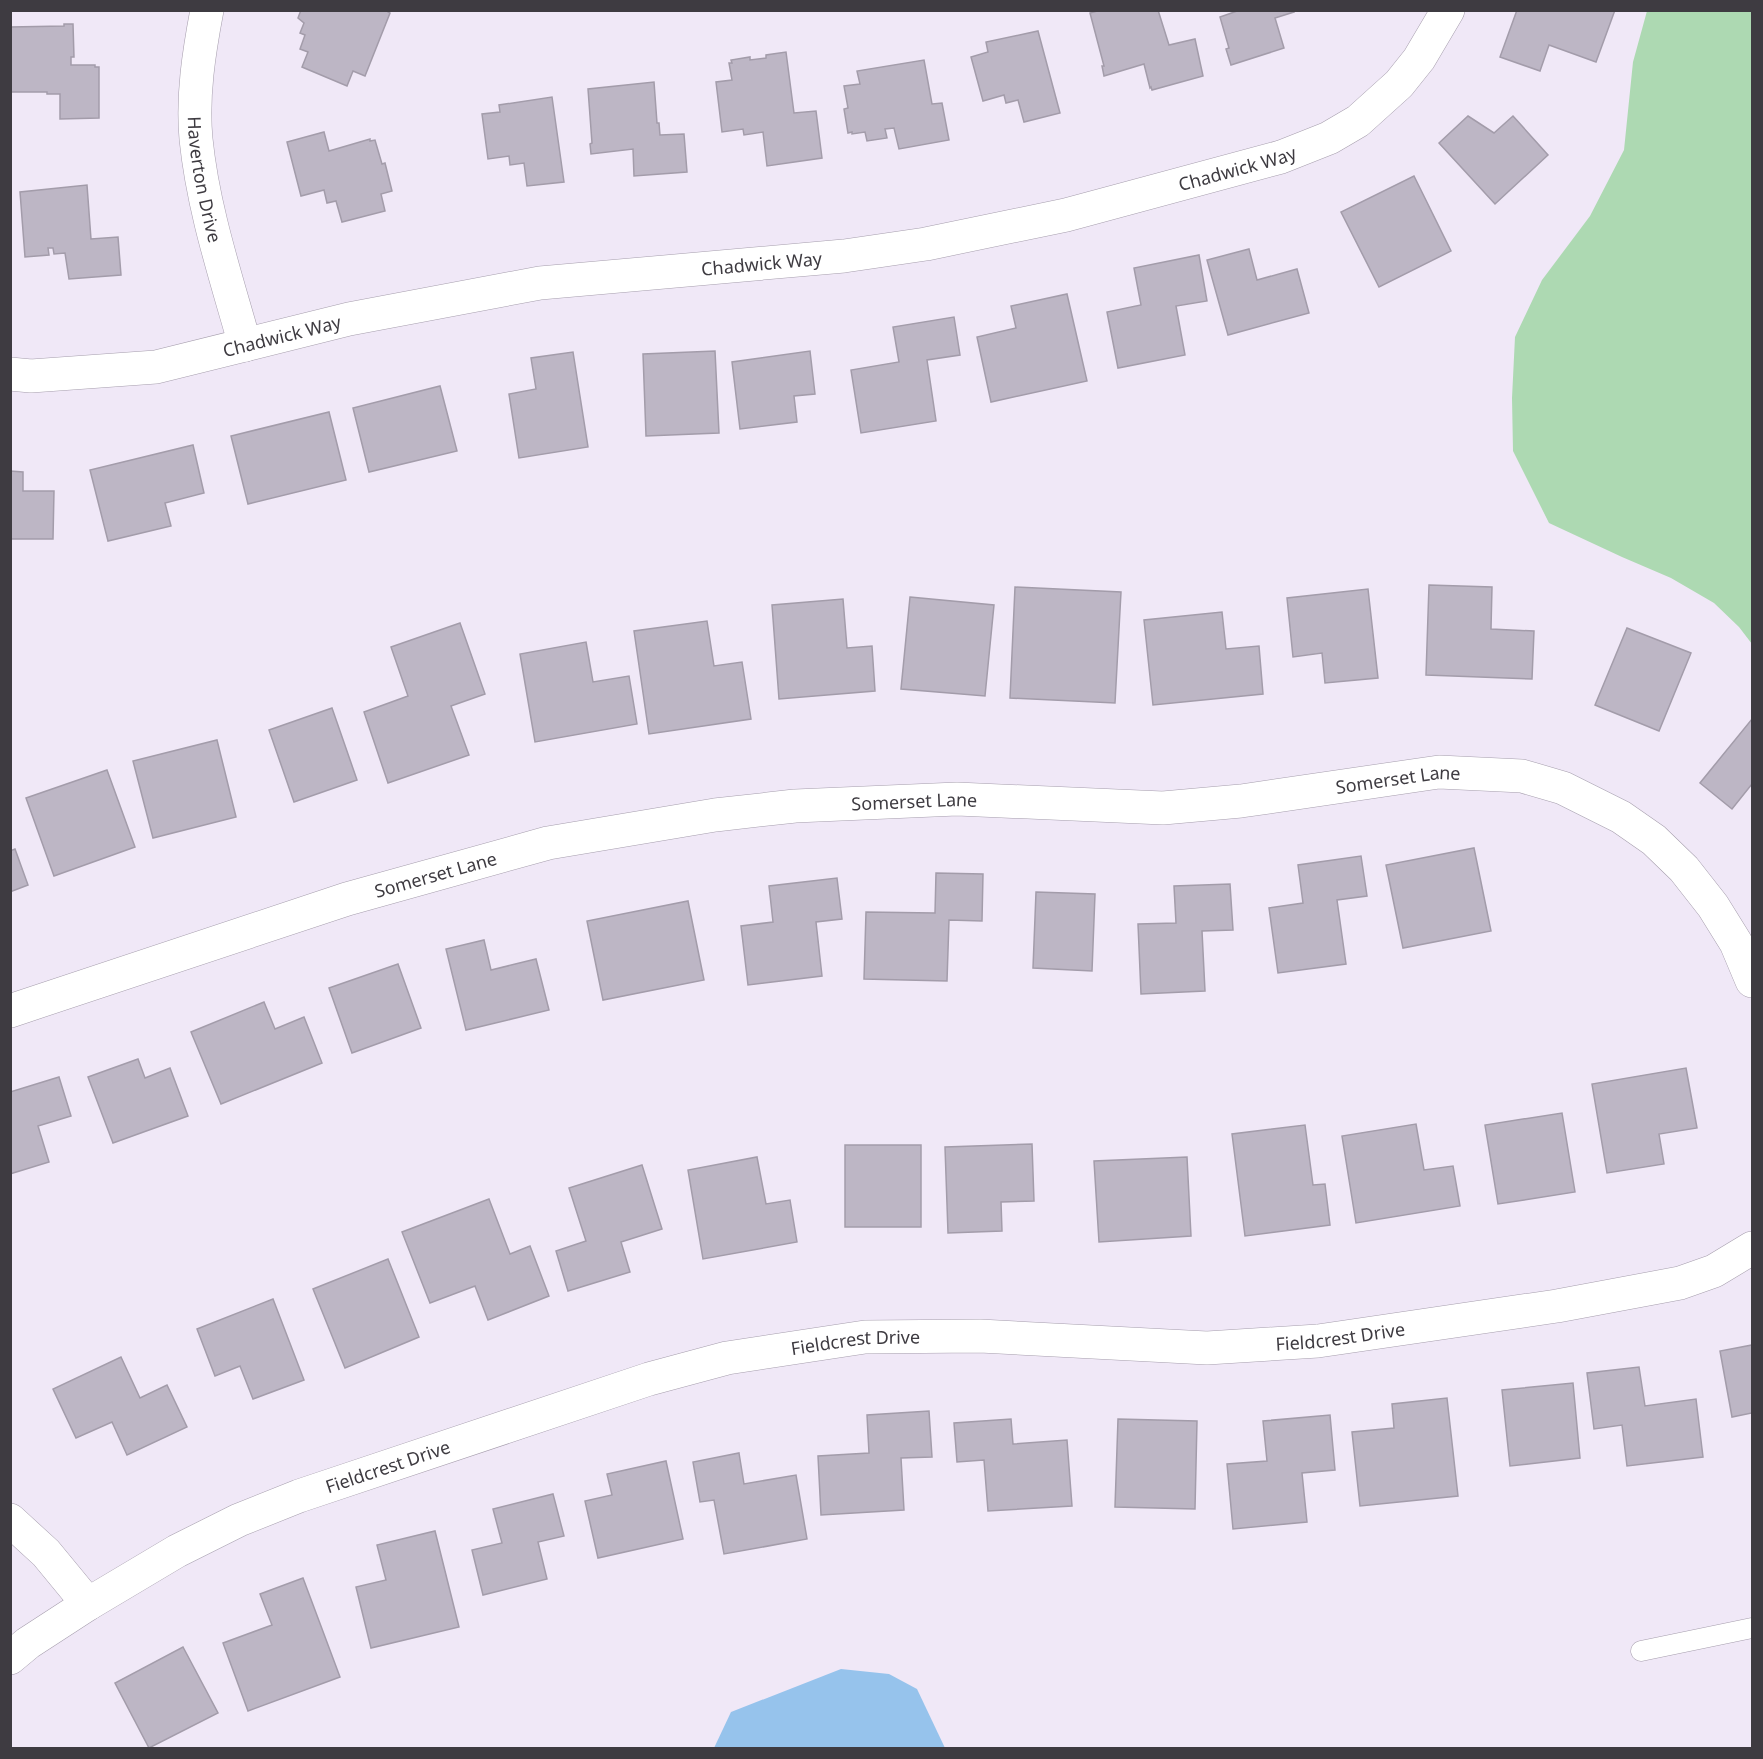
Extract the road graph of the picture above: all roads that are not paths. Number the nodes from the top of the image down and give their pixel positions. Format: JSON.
{"nodes":[{"id":1,"x":207,"y":10,"type":"edge"},
{"id":2,"x":1448,"y":10,"type":"edge"},
{"id":3,"x":245,"y":345,"type":"junction"},
{"id":4,"x":10,"y":374,"type":"edge"},
{"id":5,"x":1752,"y":981,"type":"edge"},
{"id":6,"x":10,"y":1011,"type":"edge"},
{"id":7,"x":1752,"y":1248,"type":"edge"},
{"id":8,"x":10,"y":1521,"type":"edge"},
{"id":9,"x":88,"y":1604,"type":"junction"},
{"id":10,"x":1752,"y":1628,"type":"edge"},
{"id":11,"x":1641,"y":1651,"type":"dead end"},
{"id":12,"x":10,"y":1658,"type":"edge"}],
"edges":[{"from":1,"to":3,"type":"street","name":"Haverton Drive"},
{"from":2,"to":3,"type":"street","name":"Chadwick Way"},
{"from":3,"to":4,"type":"street","name":"Chadwick Way"},
{"from":5,"to":6,"type":"street","name":"Somerset Lane"},
{"from":7,"to":9,"type":"street","name":"Fieldcrest Drive"},
{"from":8,"to":9,"type":"street"},
{"from":9,"to":12,"type":"street","name":"Fieldcrest Drive"},
{"from":10,"to":11,"type":"lane"}]}
